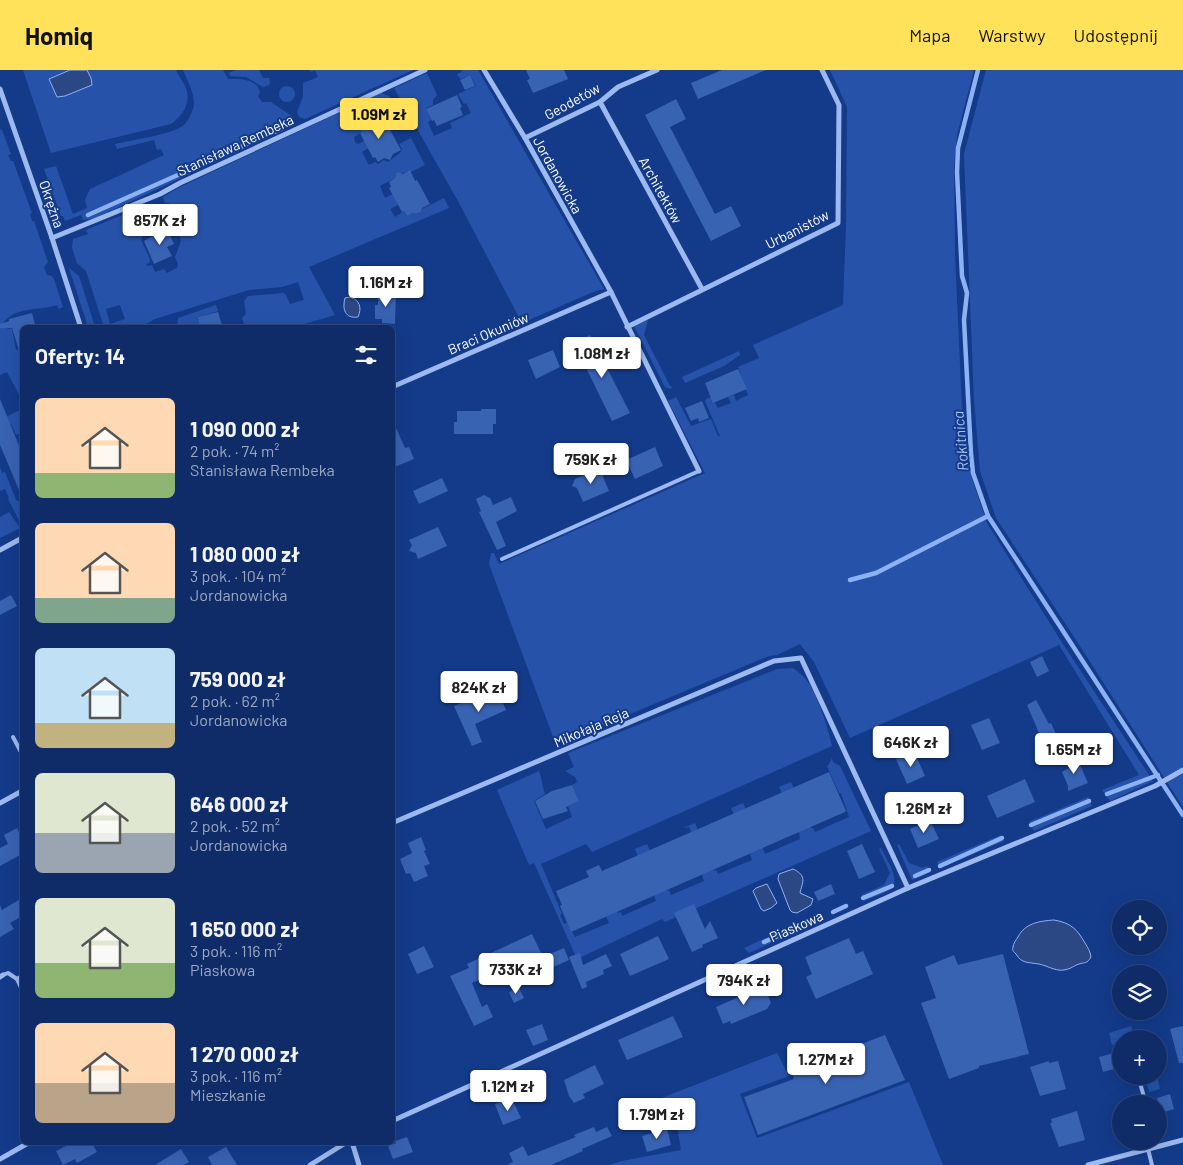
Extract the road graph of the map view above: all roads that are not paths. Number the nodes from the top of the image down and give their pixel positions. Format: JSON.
{"nodes":[{"id":1,"x":426,"y":70,"type":"edge"},
{"id":2,"x":484,"y":70,"type":"edge"},
{"id":3,"x":657,"y":70,"type":"edge"},
{"id":4,"x":822,"y":70,"type":"edge"},
{"id":5,"x":0,"y":89,"type":"edge"},
{"id":6,"x":600,"y":102,"type":"junction"},
{"id":7,"x":525,"y":138,"type":"junction"},
{"id":8,"x":52,"y":238,"type":"junction"},
{"id":9,"x":702,"y":289,"type":"junction"},
{"id":10,"x":611,"y":292,"type":"junction"},
{"id":11,"x":80,"y":325,"type":"edge"},
{"id":12,"x":627,"y":326,"type":"junction"},
{"id":13,"x":395,"y":386,"type":"edge"},
{"id":14,"x":698,"y":471,"type":"joint"},
{"id":15,"x":20,"y":539,"type":"edge"},
{"id":16,"x":0,"y":550,"type":"edge"},
{"id":17,"x":502,"y":559,"type":"dead end"},
{"id":18,"x":13,"y":737,"type":"dead end"},
{"id":19,"x":20,"y":750,"type":"edge"},
{"id":20,"x":1183,"y":770,"type":"edge"},
{"id":21,"x":20,"y":792,"type":"edge"},
{"id":22,"x":0,"y":803,"type":"edge"},
{"id":23,"x":395,"y":823,"type":"edge"},
{"id":24,"x":908,"y":888,"type":"junction"},
{"id":25,"x":2,"y":976,"type":"edge"},
{"id":26,"x":20,"y":977,"type":"edge"},
{"id":27,"x":17,"y":979,"type":"junction"},
{"id":28,"x":20,"y":986,"type":"edge"},
{"id":29,"x":395,"y":1120,"type":"edge"},
{"id":30,"x":1183,"y":1140,"type":"edge"},
{"id":31,"x":1167,"y":1142,"type":"edge"},
{"id":32,"x":25,"y":1145,"type":"edge"},
{"id":33,"x":342,"y":1145,"type":"edge"},
{"id":34,"x":353,"y":1145,"type":"edge"},
{"id":35,"x":1144,"y":1150,"type":"edge"},
{"id":36,"x":1148,"y":1150,"type":"edge"},
{"id":37,"x":0,"y":1159,"type":"edge"},
{"id":38,"x":310,"y":1165,"type":"edge"},
{"id":39,"x":359,"y":1165,"type":"edge"},
{"id":40,"x":1088,"y":1165,"type":"edge"},
{"id":41,"x":1152,"y":1165,"type":"edge"}],
"edges":[{"from":1,"to":8,"type":"street","name":"Stanisława Rembeka"},
{"from":2,"to":7,"type":"street","name":"Jordanowicka"},
{"from":3,"to":6,"type":"street","name":"Geodetów"},
{"from":4,"to":9,"type":"street","name":"Urbanistów"},
{"from":5,"to":8,"type":"street","name":"Okrężna"},
{"from":6,"to":7,"type":"street","name":"Geodetów"},
{"from":6,"to":9,"type":"street","name":"Architektów"},
{"from":7,"to":10,"type":"street","name":"Jordanowicka"},
{"from":8,"to":11,"type":"street","name":"Okrężna"},
{"from":9,"to":12,"type":"street","name":"Urbanistów"},
{"from":10,"to":12,"type":"street","name":"Jordanowicka"},
{"from":10,"to":13,"type":"street","name":"Braci Okuniów"},
{"from":12,"to":14,"type":"street","name":"Jordanowicka"},
{"from":14,"to":17,"type":"lane"},
{"from":15,"to":16,"type":"street"},
{"from":18,"to":19,"type":"lane"},
{"from":20,"to":24,"type":"street","name":"Piaskowa"},
{"from":21,"to":22,"type":"street"},
{"from":23,"to":24,"type":"street","name":"Mikołaja Reja"},
{"from":24,"to":29,"type":"street","name":"Piaskowa"},
{"from":25,"to":27,"type":"lane"},
{"from":26,"to":27,"type":"lane"},
{"from":27,"to":28,"type":"lane"},
{"from":30,"to":31,"type":"street"},
{"from":32,"to":37,"type":"street"},
{"from":33,"to":38,"type":"street"},
{"from":34,"to":39,"type":"street"},
{"from":35,"to":40,"type":"street"},
{"from":36,"to":41,"type":"lane"}]}
